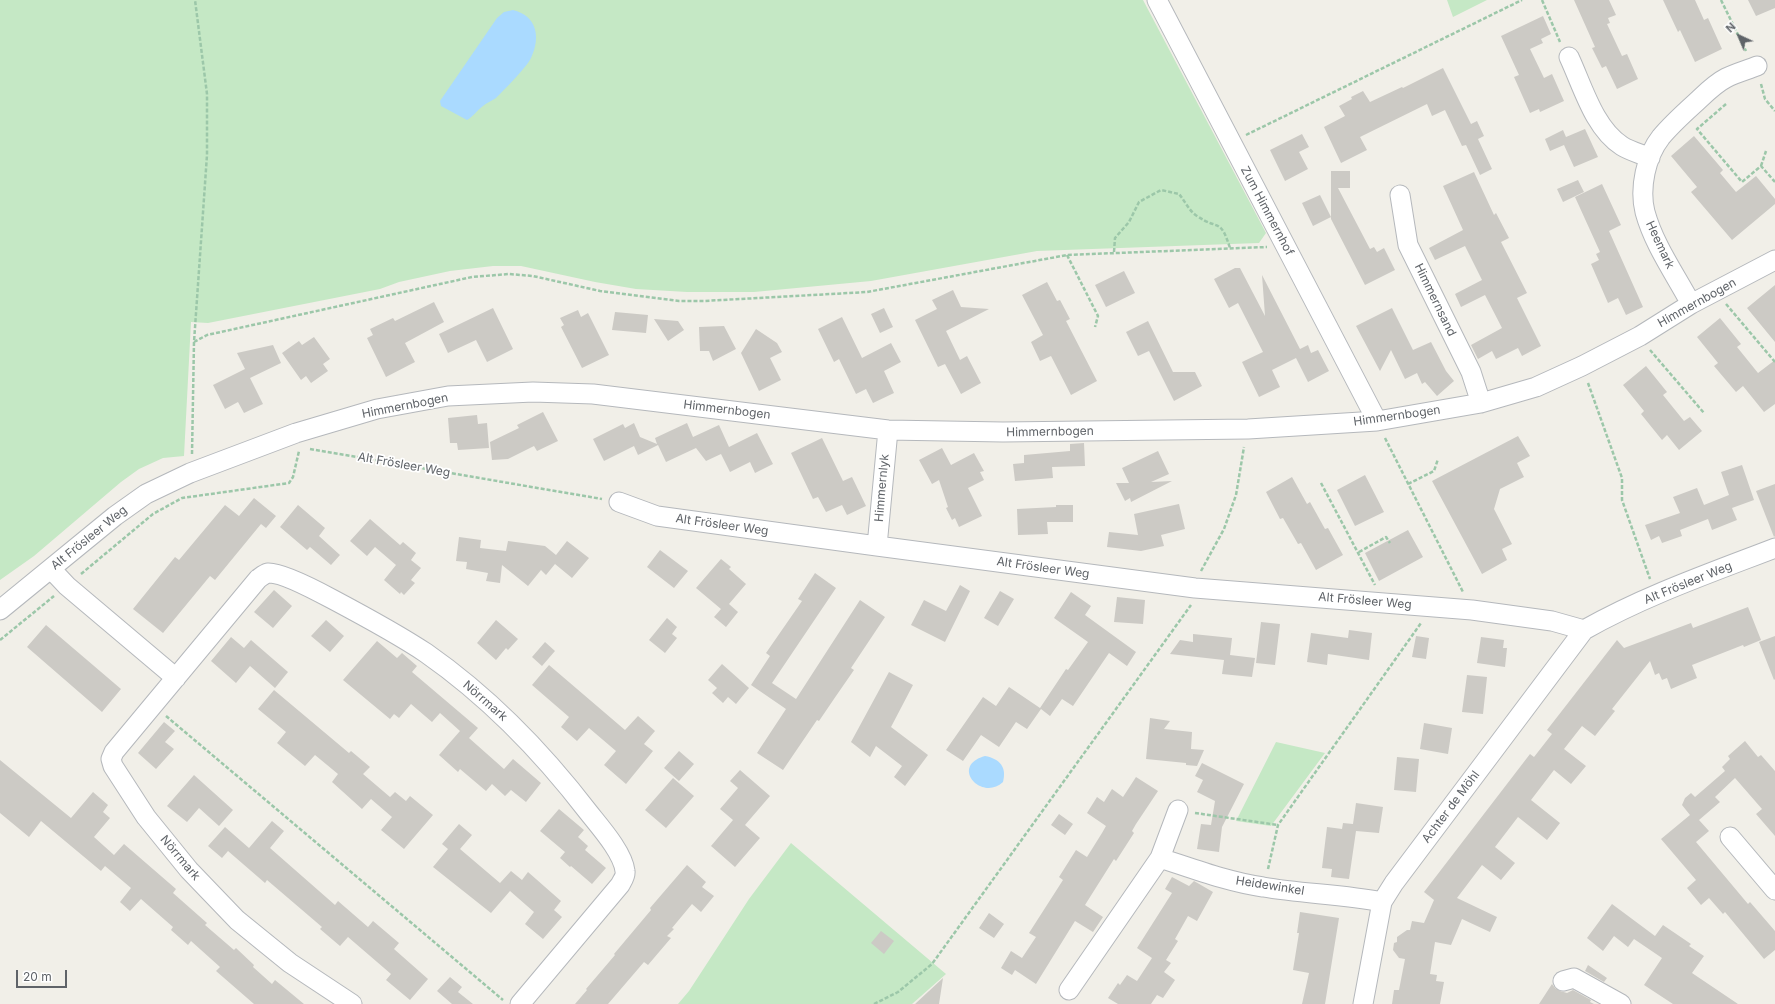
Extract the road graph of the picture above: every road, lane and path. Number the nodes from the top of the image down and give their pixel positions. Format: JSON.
{"nodes":[{"id":1,"x":195,"y":0,"type":"edge"},
{"id":2,"x":1157,"y":0,"type":"edge"},
{"id":3,"x":1522,"y":0,"type":"edge"},
{"id":4,"x":1542,"y":0,"type":"edge"},
{"id":5,"x":1721,"y":0,"type":"edge"},
{"id":6,"x":1569,"y":57,"type":"joint"},
{"id":7,"x":1757,"y":66,"type":"junction"},
{"id":8,"x":1726,"y":104,"type":"dead end"},
{"id":9,"x":1775,"y":111,"type":"edge"},
{"id":10,"x":1230,"y":142,"type":"junction"},
{"id":11,"x":1766,"y":151,"type":"dead end"},
{"id":12,"x":1650,"y":158,"type":"junction"},
{"id":13,"x":1761,"y":166,"type":"junction"},
{"id":14,"x":1775,"y":182,"type":"edge"},
{"id":15,"x":1400,"y":195,"type":"dead end"},
{"id":16,"x":1286,"y":247,"type":"junction"},
{"id":17,"x":1230,"y":248,"type":"junction"},
{"id":18,"x":1114,"y":252,"type":"junction"},
{"id":19,"x":1067,"y":255,"type":"junction"},
{"id":20,"x":1775,"y":260,"type":"edge"},
{"id":21,"x":1719,"y":289,"type":"junction"},
{"id":22,"x":1691,"y":304,"type":"junction"},
{"id":23,"x":1095,"y":327,"type":"dead end"},
{"id":24,"x":1640,"y":336,"type":"junction"},
{"id":25,"x":194,"y":342,"type":"junction"},
{"id":26,"x":1775,"y":361,"type":"edge"},
{"id":27,"x":1582,"y":366,"type":"junction"},
{"id":28,"x":1480,"y":403,"type":"junction"},
{"id":29,"x":1704,"y":413,"type":"dead end"},
{"id":30,"x":1377,"y":421,"type":"junction"},
{"id":31,"x":1248,"y":429,"type":"junction"},
{"id":32,"x":888,"y":430,"type":"junction"},
{"id":33,"x":298,"y":440,"type":"junction"},
{"id":34,"x":308,"y":448,"type":"dead end"},
{"id":35,"x":1438,"y":459,"type":"dead end"},
{"id":36,"x":192,"y":473,"type":"junction"},
{"id":37,"x":1321,"y":483,"type":"dead end"},
{"id":38,"x":1408,"y":484,"type":"junction"},
{"id":39,"x":618,"y":502,"type":"joint"},
{"id":40,"x":1390,"y":543,"type":"dead end"},
{"id":41,"x":877,"y":546,"type":"junction"},
{"id":42,"x":1775,"y":548,"type":"edge"},
{"id":43,"x":1358,"y":552,"type":"junction"},
{"id":44,"x":51,"y":569,"type":"junction"},
{"id":45,"x":67,"y":586,"type":"junction"},
{"id":46,"x":1195,"y":588,"type":"junction"},
{"id":47,"x":1655,"y":595,"type":"junction"},
{"id":48,"x":1375,"y":602,"type":"junction"},
{"id":49,"x":1432,"y":606,"type":"junction"},
{"id":50,"x":0,"y":610,"type":"edge"},
{"id":51,"x":1472,"y":610,"type":"junction"},
{"id":52,"x":1584,"y":630,"type":"junction"},
{"id":53,"x":0,"y":640,"type":"edge"},
{"id":54,"x":176,"y":678,"type":"junction"},
{"id":55,"x":153,"y":705,"type":"junction"},
{"id":56,"x":1178,"y":810,"type":"joint"},
{"id":57,"x":1278,"y":825,"type":"junction"},
{"id":58,"x":1730,"y":837,"type":"dead end"},
{"id":59,"x":1160,"y":858,"type":"junction"},
{"id":60,"x":1264,"y":888,"type":"junction"},
{"id":61,"x":1775,"y":890,"type":"edge"},
{"id":62,"x":1382,"y":902,"type":"junction"},
{"id":63,"x":1564,"y":981,"type":"dead end"},
{"id":64,"x":1070,"y":990,"type":"dead end"},
{"id":65,"x":352,"y":1004,"type":"edge"},
{"id":66,"x":508,"y":1004,"type":"edge"},
{"id":67,"x":520,"y":1004,"type":"edge"},
{"id":68,"x":874,"y":1004,"type":"edge"},
{"id":69,"x":1363,"y":1004,"type":"edge"},
{"id":70,"x":1621,"y":1004,"type":"edge"}],
"edges":[{"from":1,"to":25,"type":"path"},
{"from":2,"to":10,"type":"street","name":"Zum Himmernhof"},
{"from":3,"to":10,"type":"path"},
{"from":4,"to":6,"type":"path"},
{"from":5,"to":7,"type":"path"},
{"from":6,"to":12,"type":"street"},
{"from":7,"to":9,"type":"path"},
{"from":7,"to":12,"type":"street","name":"Heemark"},
{"from":8,"to":13,"type":"path"},
{"from":10,"to":16,"type":"street","name":"Zum Himmernhof"},
{"from":11,"to":13,"type":"path"},
{"from":12,"to":22,"type":"street","name":"Heemark"},
{"from":13,"to":14,"type":"path"},
{"from":15,"to":28,"type":"street","name":"Himmernsand"},
{"from":16,"to":17,"type":"path"},
{"from":16,"to":30,"type":"street","name":"Zum Himmernhof"},
{"from":17,"to":18,"type":"path"},
{"from":17,"to":18,"type":"path"},
{"from":18,"to":19,"type":"path"},
{"from":19,"to":23,"type":"path"},
{"from":19,"to":25,"type":"path"},
{"from":20,"to":21,"type":"street","name":"Himmernbogen"},
{"from":21,"to":22,"type":"street","name":"Himmernbogen"},
{"from":21,"to":26,"type":"path"},
{"from":22,"to":24,"type":"street","name":"Himmernbogen"},
{"from":24,"to":27,"type":"street","name":"Himmernbogen"},
{"from":24,"to":29,"type":"path"},
{"from":25,"to":36,"type":"path"},
{"from":27,"to":28,"type":"street","name":"Himmernbogen"},
{"from":27,"to":47,"type":"path"},
{"from":28,"to":30,"type":"street","name":"Himmernbogen"},
{"from":30,"to":31,"type":"street","name":"Himmernbogen"},
{"from":30,"to":38,"type":"path"},
{"from":31,"to":32,"type":"street","name":"Himmernbogen"},
{"from":31,"to":46,"type":"path"},
{"from":32,"to":33,"type":"street","name":"Himmernbogen"},
{"from":32,"to":41,"type":"street","name":"Himmernlyk"},
{"from":33,"to":36,"type":"street","name":"Alt Frösleer Weg"},
{"from":33,"to":45,"type":"path"},
{"from":34,"to":39,"type":"path","name":"Alt Frösleer Weg"},
{"from":35,"to":38,"type":"path"},
{"from":36,"to":44,"type":"street","name":"Alt Frösleer Weg"},
{"from":37,"to":43,"type":"path"},
{"from":38,"to":51,"type":"path"},
{"from":39,"to":41,"type":"street","name":"Alt Frösleer Weg"},
{"from":40,"to":43,"type":"path"},
{"from":41,"to":46,"type":"street","name":"Alt Frösleer Weg"},
{"from":42,"to":47,"type":"street","name":"Alt Frösleer Weg"},
{"from":43,"to":48,"type":"path"},
{"from":44,"to":45,"type":"street"},
{"from":44,"to":50,"type":"street","name":"Alt Frösleer Weg"},
{"from":45,"to":53,"type":"path"},
{"from":45,"to":54,"type":"street"},
{"from":46,"to":48,"type":"street","name":"Alt Frösleer Weg"},
{"from":46,"to":68,"type":"path"},
{"from":47,"to":52,"type":"street","name":"Alt Frösleer Weg"},
{"from":48,"to":49,"type":"street","name":"Alt Frösleer Weg"},
{"from":49,"to":51,"type":"street","name":"Alt Frösleer Weg"},
{"from":49,"to":57,"type":"path"},
{"from":51,"to":52,"type":"street","name":"Alt Frösleer Weg"},
{"from":52,"to":62,"type":"street","name":"Achter de Möhl"},
{"from":54,"to":55,"type":"street","name":"Nörrmark"},
{"from":54,"to":67,"type":"street","name":"Nörrmark"},
{"from":55,"to":65,"type":"street","name":"Nörrmark"},
{"from":55,"to":66,"type":"path"},
{"from":56,"to":57,"type":"path"},
{"from":56,"to":59,"type":"street"},
{"from":57,"to":60,"type":"path"},
{"from":58,"to":61,"type":"street"},
{"from":59,"to":60,"type":"street","name":"Heidewinkel"},
{"from":59,"to":64,"type":"street"},
{"from":60,"to":62,"type":"street","name":"Heidewinkel"},
{"from":62,"to":69,"type":"street","name":"Achter de Möhl"},
{"from":63,"to":70,"type":"street"}]}
